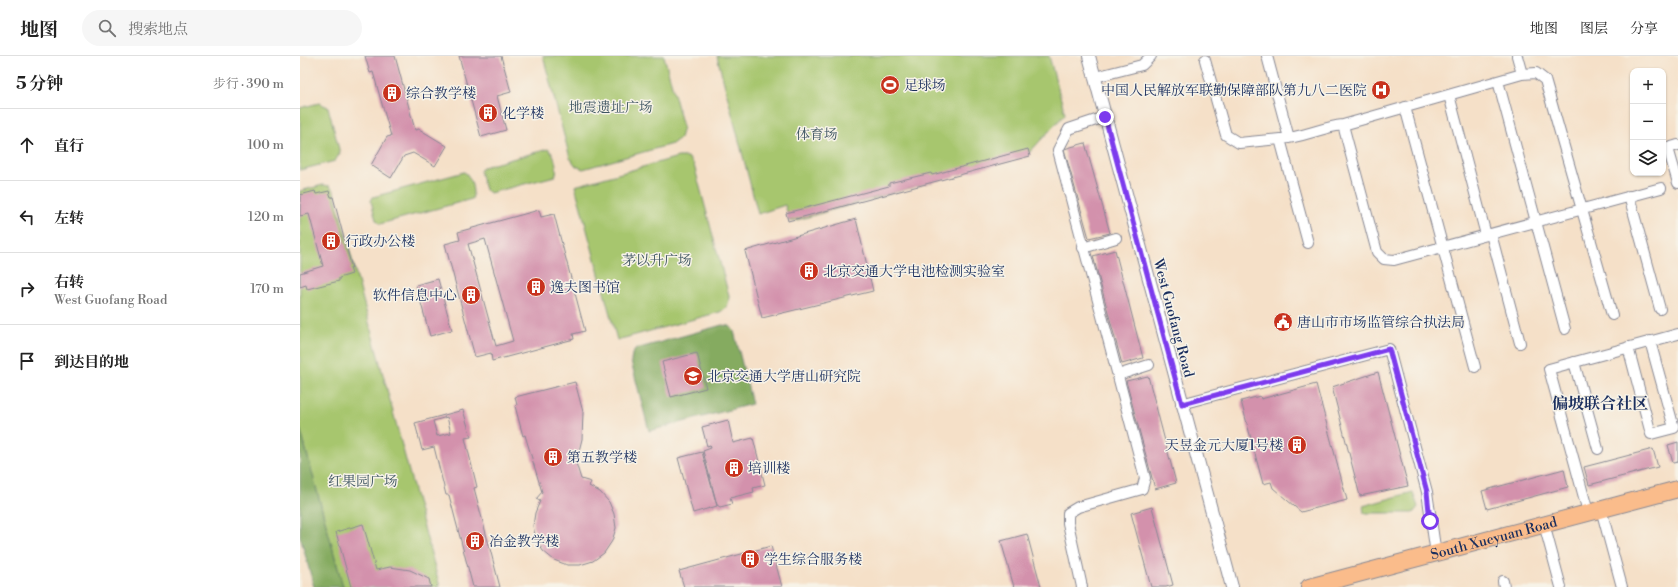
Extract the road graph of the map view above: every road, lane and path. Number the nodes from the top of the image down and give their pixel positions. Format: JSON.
{"nodes":[{"id":1,"x":1089,"y":56,"type":"edge"},
{"id":2,"x":1151,"y":56,"type":"edge"},
{"id":3,"x":1266,"y":56,"type":"edge"},
{"id":4,"x":1517,"y":56,"type":"edge"},
{"id":5,"x":1205,"y":60,"type":"dead end"},
{"id":6,"x":1522,"y":74,"type":"junction"},
{"id":7,"x":1095,"y":77,"type":"junction"},
{"id":8,"x":1498,"y":81,"type":"junction"},
{"id":9,"x":1449,"y":95,"type":"junction"},
{"id":10,"x":1405,"y":108,"type":"junction"},
{"id":11,"x":1105,"y":117,"type":"junction"},
{"id":12,"x":1343,"y":125,"type":"junction"},
{"id":13,"x":1284,"y":138,"type":"junction"},
{"id":14,"x":1678,"y":145,"type":"edge"},
{"id":15,"x":1678,"y":184,"type":"edge"},
{"id":16,"x":1661,"y":188,"type":"dead end"},
{"id":17,"x":1629,"y":196,"type":"junction"},
{"id":18,"x":1582,"y":209,"type":"junction"},
{"id":19,"x":1536,"y":221,"type":"junction"},
{"id":20,"x":1489,"y":234,"type":"junction"},
{"id":21,"x":1116,"y":238,"type":"dead end"},
{"id":22,"x":1308,"y":243,"type":"dead end"},
{"id":23,"x":1444,"y":247,"type":"junction"},
{"id":24,"x":1083,"y":248,"type":"junction"},
{"id":25,"x":1660,"y":308,"type":"dead end"},
{"id":26,"x":1612,"y":315,"type":"dead end"},
{"id":27,"x":1565,"y":329,"type":"dead end"},
{"id":28,"x":1678,"y":334,"type":"edge"},
{"id":29,"x":1650,"y":341,"type":"junction"},
{"id":30,"x":1520,"y":343,"type":"dead end"},
{"id":31,"x":1628,"y":347,"type":"junction"},
{"id":32,"x":1574,"y":362,"type":"junction"},
{"id":33,"x":1149,"y":365,"type":"dead end"},
{"id":34,"x":1475,"y":367,"type":"dead end"},
{"id":35,"x":1118,"y":375,"type":"junction"},
{"id":36,"x":1182,"y":404,"type":"junction"},
{"id":37,"x":1598,"y":450,"type":"dead end"},
{"id":38,"x":1678,"y":489,"type":"edge"},
{"id":39,"x":1595,"y":511,"type":"junction"},
{"id":40,"x":1544,"y":524,"type":"junction"},
{"id":41,"x":1436,"y":554,"type":"junction"},
{"id":42,"x":1082,"y":587,"type":"edge"},
{"id":43,"x":1232,"y":587,"type":"edge"},
{"id":44,"x":1309,"y":587,"type":"edge"},
{"id":45,"x":1561,"y":587,"type":"edge"},
{"id":46,"x":1622,"y":587,"type":"edge"}],
"edges":[{"from":1,"to":7,"type":"street","name":"West Guofang Road"},
{"from":2,"to":7,"type":"street"},
{"from":3,"to":13,"type":"street"},
{"from":4,"to":6,"type":"street"},
{"from":5,"to":13,"type":"street"},
{"from":6,"to":8,"type":"street"},
{"from":6,"to":18,"type":"street"},
{"from":7,"to":11,"type":"street","name":"West Guofang Road"},
{"from":8,"to":9,"type":"street"},
{"from":8,"to":19,"type":"street"},
{"from":9,"to":10,"type":"street"},
{"from":9,"to":20,"type":"street"},
{"from":10,"to":12,"type":"street"},
{"from":10,"to":23,"type":"street"},
{"from":11,"to":24,"type":"street"},
{"from":11,"to":36,"type":"street","name":"West Guofang Road"},
{"from":12,"to":13,"type":"street"},
{"from":12,"to":23,"type":"street"},
{"from":13,"to":22,"type":"street"},
{"from":14,"to":15,"type":"street"},
{"from":16,"to":17,"type":"street"},
{"from":17,"to":18,"type":"street"},
{"from":17,"to":25,"type":"street"},
{"from":18,"to":19,"type":"street"},
{"from":18,"to":26,"type":"street"},
{"from":19,"to":20,"type":"street"},
{"from":19,"to":27,"type":"street"},
{"from":20,"to":23,"type":"street"},
{"from":20,"to":30,"type":"street"},
{"from":21,"to":24,"type":"street"},
{"from":23,"to":34,"type":"street"},
{"from":24,"to":35,"type":"street"},
{"from":28,"to":29,"type":"street"},
{"from":29,"to":31,"type":"street"},
{"from":29,"to":31,"type":"street"},
{"from":31,"to":32,"type":"street"},
{"from":32,"to":37,"type":"street"},
{"from":32,"to":39,"type":"street"},
{"from":33,"to":35,"type":"street"},
{"from":35,"to":42,"type":"street"},
{"from":36,"to":41,"type":"street"},
{"from":36,"to":43,"type":"street","name":"West Guofang Road"},
{"from":38,"to":39,"type":"main road","name":"South Xueyuan Road"},
{"from":39,"to":40,"type":"main road","name":"South Xueyuan Road"},
{"from":39,"to":46,"type":"street"},
{"from":40,"to":41,"type":"main road","name":"South Xueyuan Road"},
{"from":40,"to":45,"type":"street"},
{"from":41,"to":44,"type":"main road","name":"South Xueyuan Road"}]}
